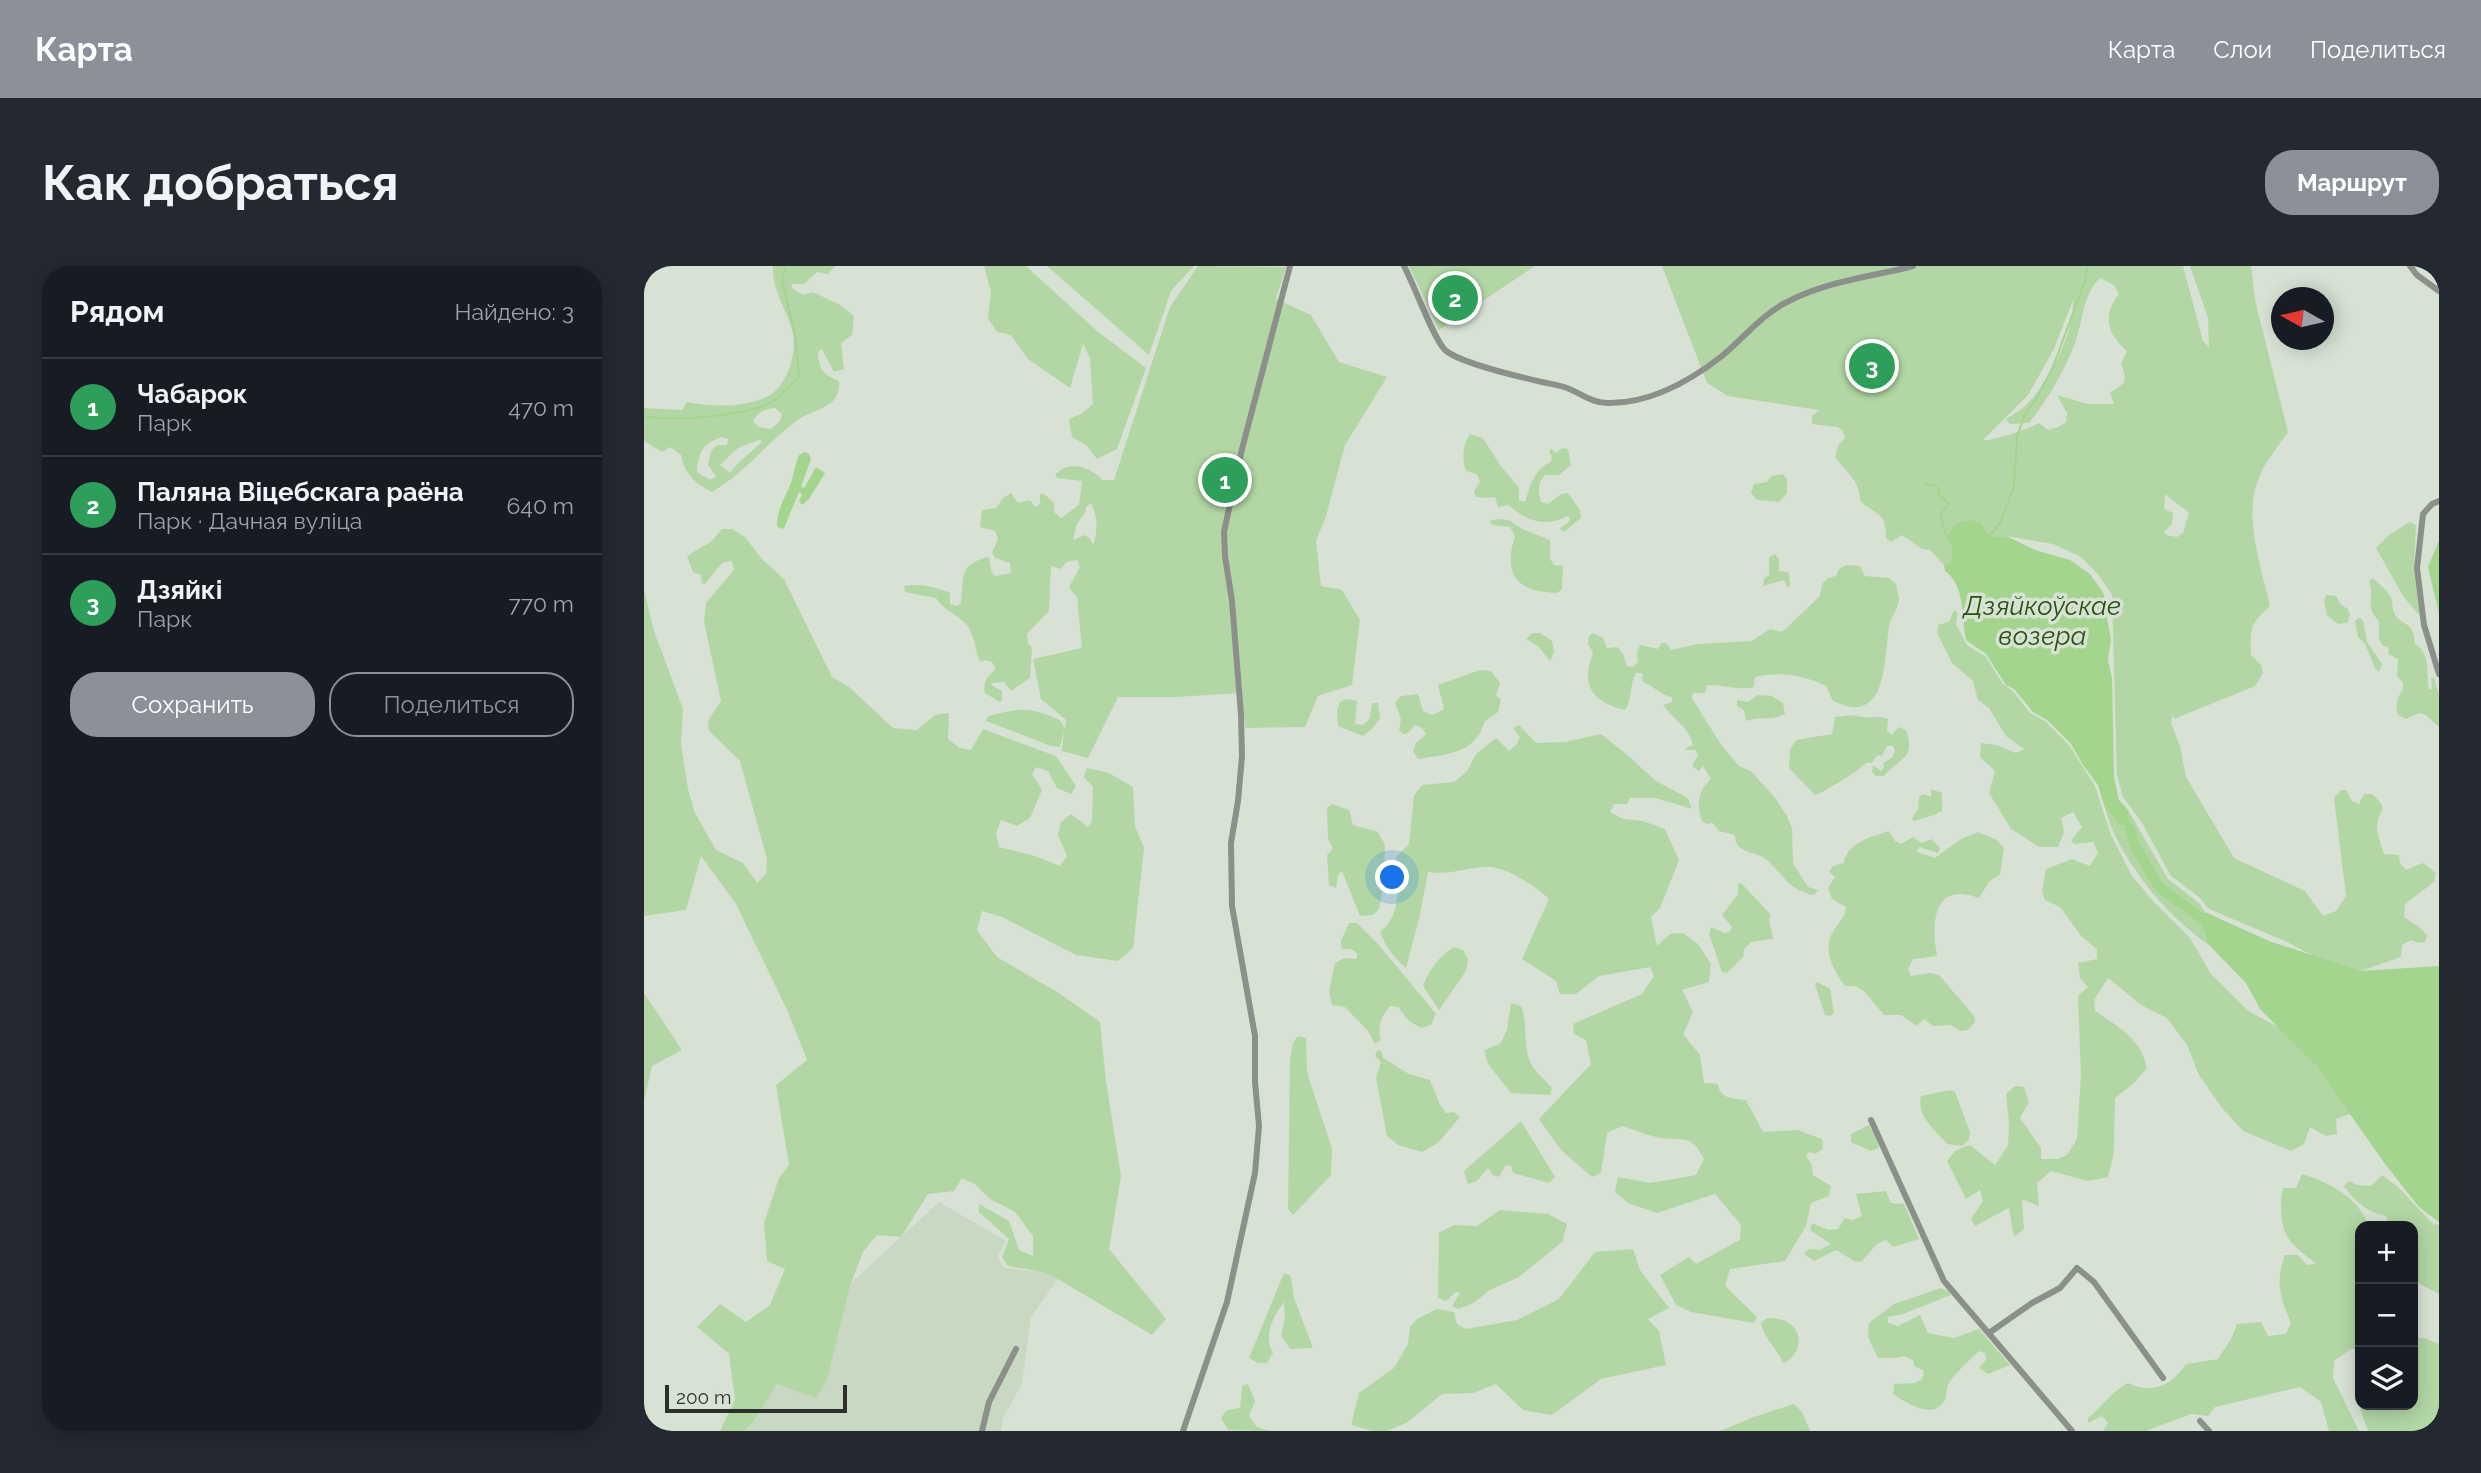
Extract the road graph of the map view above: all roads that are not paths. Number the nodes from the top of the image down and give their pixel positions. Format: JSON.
{"nodes":[{"id":1,"x":1290,"y":266,"type":"edge"},
{"id":2,"x":1404,"y":266,"type":"edge"},
{"id":3,"x":1913,"y":266,"type":"edge"},
{"id":4,"x":2410,"y":266,"type":"edge"},
{"id":5,"x":2439,"y":291,"type":"edge"},
{"id":6,"x":2439,"y":501,"type":"edge"},
{"id":7,"x":2439,"y":674,"type":"edge"},
{"id":8,"x":1871,"y":1120,"type":"dead end"},
{"id":9,"x":1989,"y":1333,"type":"junction"},
{"id":10,"x":1016,"y":1349,"type":"dead end"},
{"id":11,"x":2163,"y":1378,"type":"dead end"},
{"id":12,"x":2200,"y":1420,"type":"dead end"},
{"id":13,"x":982,"y":1431,"type":"edge"},
{"id":14,"x":1183,"y":1431,"type":"edge"},
{"id":15,"x":2072,"y":1431,"type":"edge"},
{"id":16,"x":2209,"y":1431,"type":"edge"}],
"edges":[{"from":1,"to":14,"type":"street"},
{"from":2,"to":3,"type":"street"},
{"from":4,"to":5,"type":"street"},
{"from":6,"to":7,"type":"street"},
{"from":8,"to":9,"type":"street"},
{"from":9,"to":11,"type":"street"},
{"from":9,"to":15,"type":"street"},
{"from":10,"to":13,"type":"street"},
{"from":12,"to":16,"type":"street"}]}
